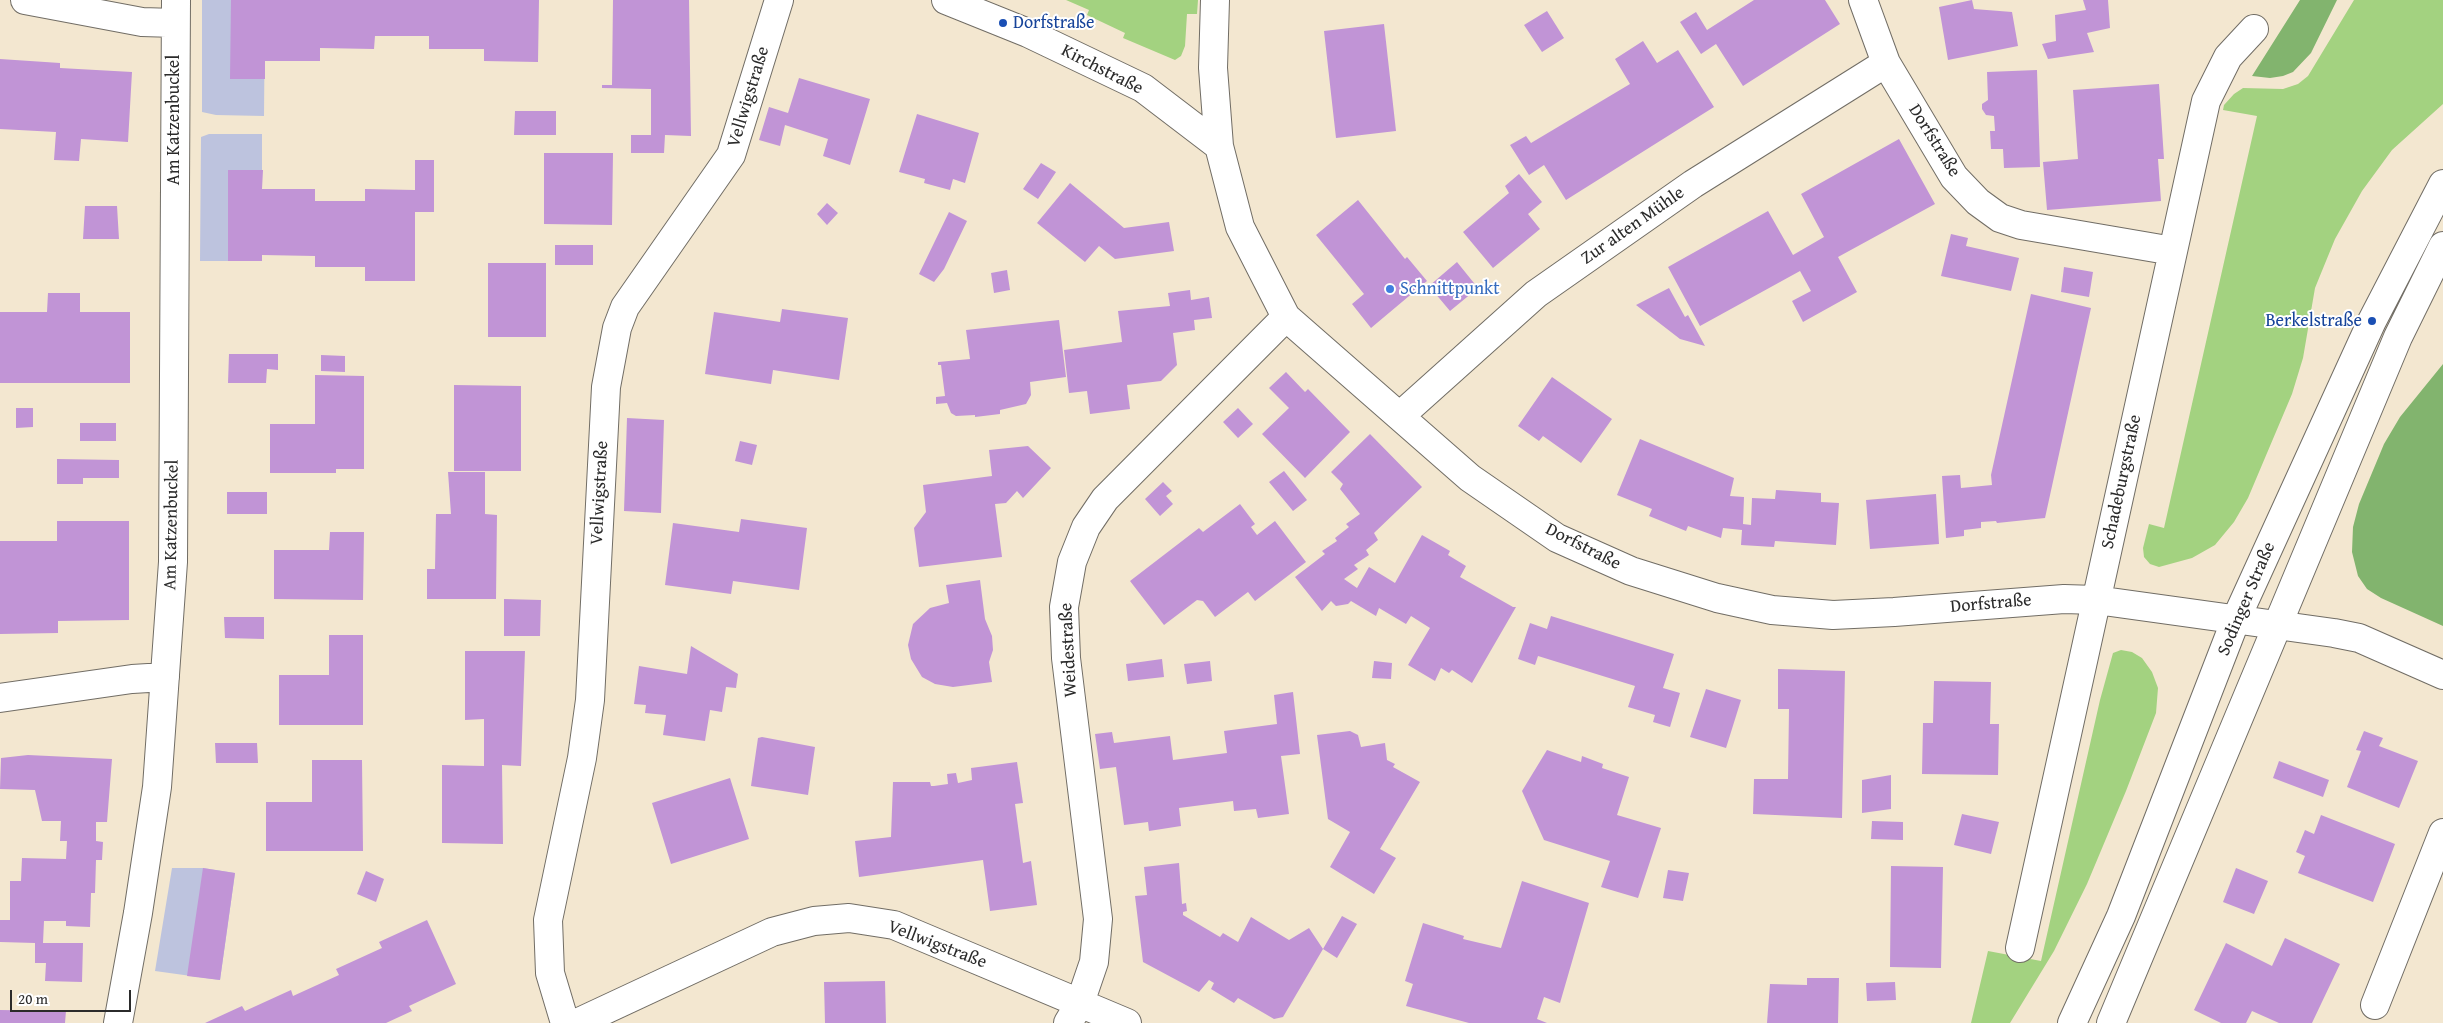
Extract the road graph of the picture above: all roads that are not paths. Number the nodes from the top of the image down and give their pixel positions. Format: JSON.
{"nodes":[{"id":1,"x":25,"y":0,"type":"edge"},
{"id":2,"x":779,"y":0,"type":"edge"},
{"id":3,"x":946,"y":0,"type":"edge"},
{"id":4,"x":1215,"y":0,"type":"edge"},
{"id":5,"x":1863,"y":0,"type":"edge"},
{"id":6,"x":175,"y":12,"type":"edge"},
{"id":7,"x":2254,"y":29,"type":"dead end"},
{"id":8,"x":1886,"y":63,"type":"junction"},
{"id":9,"x":1219,"y":146,"type":"junction"},
{"id":10,"x":2443,"y":184,"type":"edge"},
{"id":11,"x":2443,"y":246,"type":"edge"},
{"id":12,"x":2173,"y":252,"type":"junction"},
{"id":13,"x":1286,"y":317,"type":"junction"},
{"id":14,"x":1401,"y":416,"type":"junction"},
{"id":15,"x":2096,"y":600,"type":"junction"},
{"id":16,"x":2236,"y":619,"type":"junction"},
{"id":17,"x":2278,"y":624,"type":"junction"},
{"id":18,"x":2443,"y":674,"type":"edge"},
{"id":19,"x":165,"y":677,"type":"junction"},
{"id":20,"x":0,"y":698,"type":"edge"},
{"id":21,"x":2443,"y":834,"type":"edge"},
{"id":22,"x":2020,"y":948,"type":"dead end"},
{"id":23,"x":2375,"y":1005,"type":"dead end"},
{"id":24,"x":1074,"y":1013,"type":"edge"},
{"id":25,"x":118,"y":1023,"type":"edge"},
{"id":26,"x":564,"y":1023,"type":"edge"},
{"id":27,"x":577,"y":1023,"type":"edge"},
{"id":28,"x":1127,"y":1023,"type":"edge"},
{"id":29,"x":2072,"y":1023,"type":"edge"},
{"id":30,"x":2111,"y":1023,"type":"edge"}],
"edges":[{"from":1,"to":6,"type":"street","name":"Am Katzenbuckel"},
{"from":2,"to":26,"type":"street","name":"Vellwigstraße"},
{"from":3,"to":9,"type":"street","name":"Kirchstraße"},
{"from":4,"to":9,"type":"street","name":"Dorfstraße"},
{"from":5,"to":8,"type":"street","name":"Dorfstraße"},
{"from":6,"to":19,"type":"street","name":"Am Katzenbuckel"},
{"from":7,"to":12,"type":"street","name":"Schadeburgstraße"},
{"from":8,"to":12,"type":"street","name":"Dorfstraße"},
{"from":8,"to":14,"type":"street","name":"Zur alten Mühle"},
{"from":9,"to":13,"type":"street","name":"Dorfstraße"},
{"from":10,"to":16,"type":"street","name":"Sodinger Straße"},
{"from":11,"to":17,"type":"street"},
{"from":12,"to":15,"type":"street","name":"Schadeburgstraße"},
{"from":13,"to":14,"type":"street","name":"Dorfstraße"},
{"from":13,"to":24,"type":"street","name":"Weidestraße"},
{"from":14,"to":15,"type":"street","name":"Dorfstraße"},
{"from":15,"to":16,"type":"street","name":"Dorfstraße"},
{"from":15,"to":22,"type":"street","name":"Schadeburgstraße"},
{"from":16,"to":17,"type":"street","name":"Dorfstraße"},
{"from":16,"to":29,"type":"street","name":"Sodinger Straße"},
{"from":17,"to":18,"type":"street"},
{"from":17,"to":30,"type":"street"},
{"from":19,"to":20,"type":"street"},
{"from":19,"to":25,"type":"street","name":"Am Katzenbuckel"},
{"from":21,"to":23,"type":"street"},
{"from":24,"to":27,"type":"street","name":"Vellwigstraße"},
{"from":24,"to":28,"type":"street","name":"Vellwigstraße"}]}
